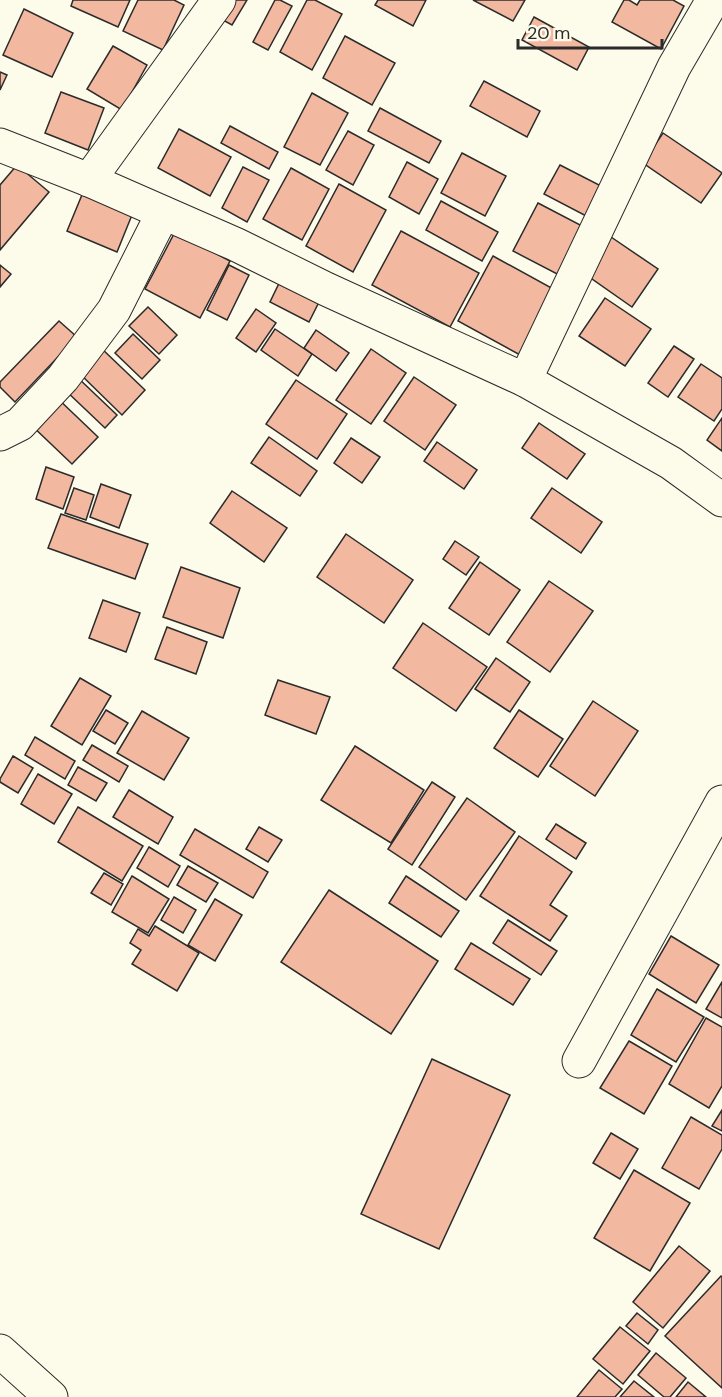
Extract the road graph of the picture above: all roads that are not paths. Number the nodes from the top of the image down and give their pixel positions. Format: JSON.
{"nodes":[{"id":1,"x":219,"y":0,"type":"edge"},
{"id":2,"x":713,"y":0,"type":"edge"},
{"id":3,"x":0,"y":145,"type":"edge"},
{"id":4,"x":89,"y":180,"type":"junction"},
{"id":5,"x":163,"y":213,"type":"junction"},
{"id":6,"x":525,"y":380,"type":"junction"},
{"id":7,"x":0,"y":434,"type":"edge"},
{"id":8,"x":722,"y":500,"type":"edge"},
{"id":9,"x":722,"y":802,"type":"edge"},
{"id":10,"x":579,"y":1061,"type":"dead end"},
{"id":11,"x":0,"y":1351,"type":"edge"},
{"id":12,"x":51,"y":1397,"type":"edge"}],
"edges":[{"from":1,"to":4,"type":"street"},
{"from":2,"to":6,"type":"street"},
{"from":3,"to":4,"type":"street"},
{"from":4,"to":5,"type":"street"},
{"from":5,"to":6,"type":"street"},
{"from":5,"to":7,"type":"street"},
{"from":6,"to":8,"type":"street"},
{"from":9,"to":10,"type":"street"},
{"from":11,"to":12,"type":"street"}]}
